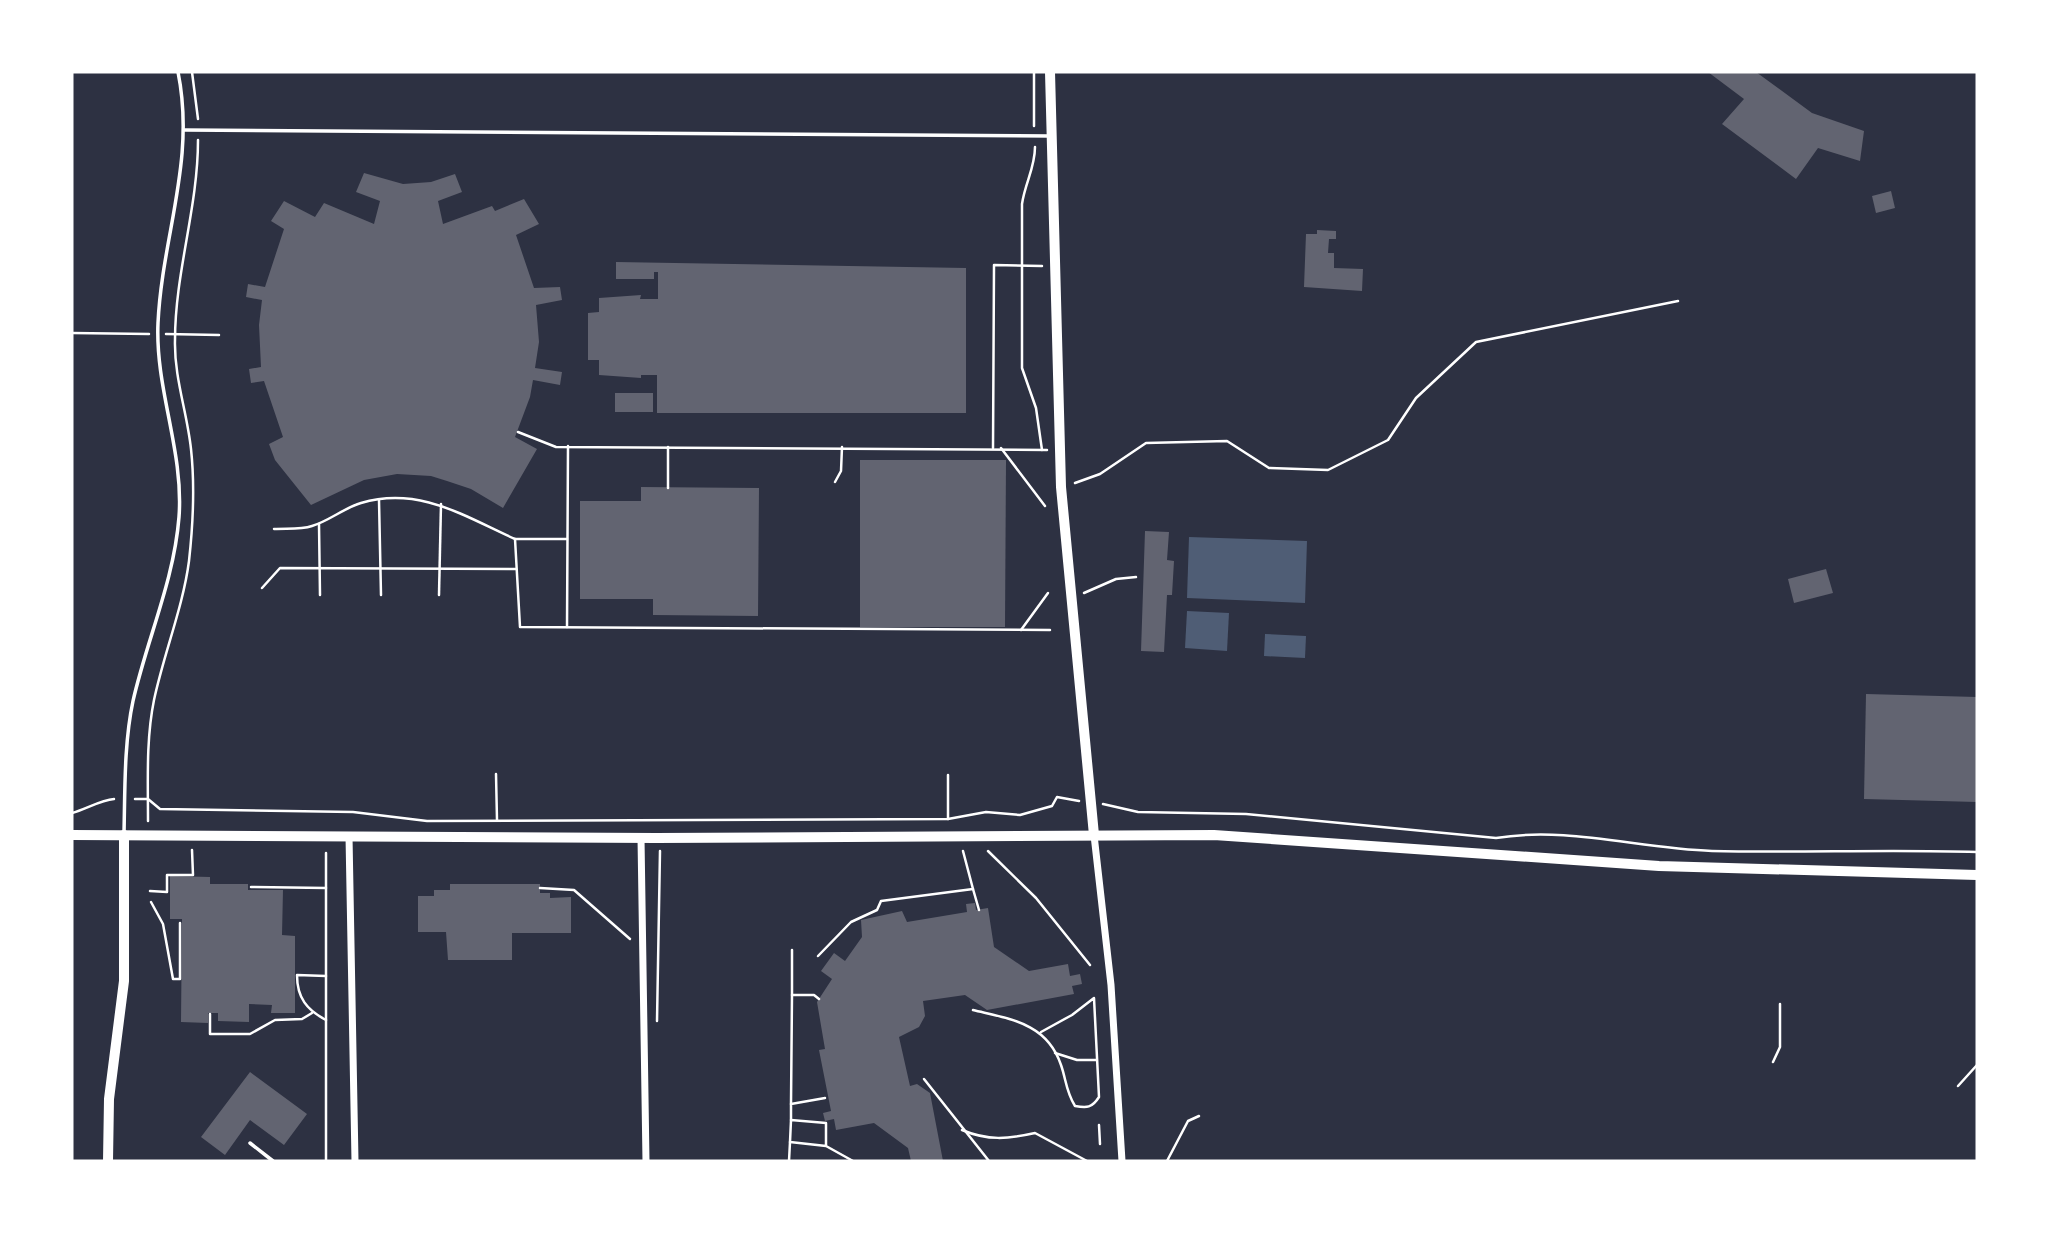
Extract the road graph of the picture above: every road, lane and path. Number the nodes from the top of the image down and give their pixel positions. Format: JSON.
{"nodes":[{"id":1,"x":178,"y":72,"type":"edge"},
{"id":2,"x":192,"y":72,"type":"edge"},
{"id":3,"x":1034,"y":72,"type":"edge"},
{"id":4,"x":1051,"y":72,"type":"edge"},
{"id":5,"x":1034,"y":108,"type":"dead end"},
{"id":6,"x":198,"y":110,"type":"dead end"},
{"id":7,"x":184,"y":131,"type":"junction"},
{"id":8,"x":1053,"y":136,"type":"junction"},
{"id":9,"x":198,"y":141,"type":"dead end"},
{"id":10,"x":1035,"y":166,"type":"dead end"},
{"id":11,"x":1021,"y":265,"type":"junction"},
{"id":12,"x":1044,"y":266,"type":"dead end"},
{"id":13,"x":1678,"y":301,"type":"dead end"},
{"id":14,"x":72,"y":333,"type":"edge"},
{"id":15,"x":158,"y":334,"type":"junction"},
{"id":16,"x":175,"y":335,"type":"junction"},
{"id":17,"x":219,"y":335,"type":"dead end"},
{"id":18,"x":518,"y":432,"type":"dead end"},
{"id":19,"x":568,"y":446,"type":"junction"},
{"id":20,"x":668,"y":447,"type":"junction"},
{"id":21,"x":842,"y":447,"type":"junction"},
{"id":22,"x":993,"y":448,"type":"junction"},
{"id":23,"x":1001,"y":448,"type":"junction"},
{"id":24,"x":835,"y":482,"type":"dead end"},
{"id":25,"x":1075,"y":483,"type":"dead end"},
{"id":26,"x":668,"y":488,"type":"dead end"},
{"id":27,"x":379,"y":499,"type":"junction"},
{"id":28,"x":441,"y":504,"type":"junction"},
{"id":29,"x":1045,"y":506,"type":"dead end"},
{"id":30,"x":319,"y":524,"type":"junction"},
{"id":31,"x":274,"y":529,"type":"dead end"},
{"id":32,"x":515,"y":539,"type":"junction"},
{"id":33,"x":567,"y":539,"type":"junction"},
{"id":34,"x":320,"y":568,"type":"junction"},
{"id":35,"x":380,"y":568,"type":"junction"},
{"id":36,"x":439,"y":569,"type":"junction"},
{"id":37,"x":517,"y":569,"type":"junction"},
{"id":38,"x":1136,"y":577,"type":"dead end"},
{"id":39,"x":262,"y":588,"type":"dead end"},
{"id":40,"x":1048,"y":593,"type":"dead end"},
{"id":41,"x":1084,"y":593,"type":"dead end"},
{"id":42,"x":320,"y":594,"type":"dead end"},
{"id":43,"x":381,"y":594,"type":"dead end"},
{"id":44,"x":439,"y":595,"type":"dead end"},
{"id":45,"x":567,"y":627,"type":"junction"},
{"id":46,"x":1050,"y":630,"type":"dead end"},
{"id":47,"x":1021,"y":631,"type":"junction"},
{"id":48,"x":496,"y":774,"type":"dead end"},
{"id":49,"x":948,"y":775,"type":"dead end"},
{"id":50,"x":1057,"y":797,"type":"dead end"},
{"id":51,"x":148,"y":799,"type":"junction"},
{"id":52,"x":104,"y":800,"type":"dead end"},
{"id":53,"x":1121,"y":807,"type":"dead end"},
{"id":54,"x":72,"y":813,"type":"edge"},
{"id":55,"x":948,"y":819,"type":"junction"},
{"id":56,"x":497,"y":820,"type":"junction"},
{"id":57,"x":72,"y":835,"type":"edge"},
{"id":58,"x":124,"y":835,"type":"junction"},
{"id":59,"x":148,"y":835,"type":"junction"},
{"id":60,"x":1094,"y":835,"type":"junction"},
{"id":61,"x":349,"y":836,"type":"junction"},
{"id":62,"x":641,"y":838,"type":"junction"},
{"id":63,"x":192,"y":846,"type":"dead end"},
{"id":64,"x":660,"y":851,"type":"dead end"},
{"id":65,"x":963,"y":851,"type":"dead end"},
{"id":66,"x":988,"y":851,"type":"dead end"},
{"id":67,"x":1977,"y":852,"type":"edge"},
{"id":68,"x":326,"y":853,"type":"dead end"},
{"id":69,"x":1977,"y":875,"type":"edge"},
{"id":70,"x":251,"y":887,"type":"dead end"},
{"id":71,"x":326,"y":888,"type":"junction"},
{"id":72,"x":540,"y":888,"type":"dead end"},
{"id":73,"x":973,"y":889,"type":"junction"},
{"id":74,"x":150,"y":891,"type":"dead end"},
{"id":75,"x":151,"y":902,"type":"dead end"},
{"id":76,"x":979,"y":910,"type":"dead end"},
{"id":77,"x":180,"y":923,"type":"dead end"},
{"id":78,"x":635,"y":944,"type":"dead end"},
{"id":79,"x":792,"y":950,"type":"dead end"},
{"id":80,"x":818,"y":956,"type":"dead end"},
{"id":81,"x":1090,"y":965,"type":"dead end"},
{"id":82,"x":326,"y":976,"type":"junction"},
{"id":83,"x":792,"y":995,"type":"junction"},
{"id":84,"x":819,"y":999,"type":"dead end"},
{"id":85,"x":1780,"y":1004,"type":"dead end"},
{"id":86,"x":973,"y":1010,"type":"dead end"},
{"id":87,"x":312,"y":1013,"type":"junction"},
{"id":88,"x":210,"y":1014,"type":"dead end"},
{"id":89,"x":275,"y":1014,"type":"dead end"},
{"id":90,"x":275,"y":1020,"type":"junction"},
{"id":91,"x":326,"y":1020,"type":"junction"},
{"id":92,"x":1041,"y":1032,"type":"junction"},
{"id":93,"x":657,"y":1033,"type":"dead end"},
{"id":94,"x":1055,"y":1053,"type":"junction"},
{"id":95,"x":1098,"y":1060,"type":"junction"},
{"id":96,"x":1773,"y":1062,"type":"dead end"},
{"id":97,"x":1977,"y":1065,"type":"edge"},
{"id":98,"x":923,"y":1079,"type":"dead end"},
{"id":99,"x":1958,"y":1087,"type":"dead end"},
{"id":100,"x":825,"y":1098,"type":"dead end"},
{"id":101,"x":791,"y":1104,"type":"junction"},
{"id":102,"x":1199,"y":1116,"type":"dead end"},
{"id":103,"x":791,"y":1120,"type":"junction"},
{"id":104,"x":1099,"y":1125,"type":"dead end"},
{"id":105,"x":962,"y":1130,"type":"junction"},
{"id":106,"x":790,"y":1142,"type":"junction"},
{"id":107,"x":250,"y":1143,"type":"dead end"},
{"id":108,"x":1100,"y":1144,"type":"dead end"},
{"id":109,"x":826,"y":1146,"type":"junction"},
{"id":110,"x":108,"y":1161,"type":"edge"},
{"id":111,"x":273,"y":1161,"type":"edge"},
{"id":112,"x":326,"y":1161,"type":"edge"},
{"id":113,"x":355,"y":1161,"type":"edge"},
{"id":114,"x":646,"y":1161,"type":"edge"},
{"id":115,"x":789,"y":1161,"type":"edge"},
{"id":116,"x":853,"y":1161,"type":"edge"},
{"id":117,"x":989,"y":1161,"type":"edge"},
{"id":118,"x":1087,"y":1161,"type":"edge"},
{"id":119,"x":1122,"y":1161,"type":"edge"},
{"id":120,"x":1167,"y":1161,"type":"edge"}],
"edges":[{"from":1,"to":7,"type":"lane"},
{"from":2,"to":6,"type":"path"},
{"from":3,"to":5,"type":"path"},
{"from":4,"to":8,"type":"street"},
{"from":7,"to":8,"type":"lane"},
{"from":7,"to":15,"type":"lane"},
{"from":8,"to":60,"type":"street"},
{"from":9,"to":16,"type":"path"},
{"from":10,"to":11,"type":"path"},
{"from":11,"to":12,"type":"path"},
{"from":11,"to":22,"type":"path"},
{"from":11,"to":23,"type":"path"},
{"from":13,"to":25,"type":"path"},
{"from":14,"to":15,"type":"path"},
{"from":15,"to":16,"type":"path"},
{"from":15,"to":58,"type":"lane"},
{"from":16,"to":17,"type":"path"},
{"from":16,"to":51,"type":"path"},
{"from":18,"to":19,"type":"path"},
{"from":19,"to":20,"type":"path"},
{"from":19,"to":33,"type":"path"},
{"from":20,"to":21,"type":"path"},
{"from":20,"to":26,"type":"path"},
{"from":21,"to":22,"type":"path"},
{"from":21,"to":24,"type":"path"},
{"from":22,"to":23,"type":"path"},
{"from":23,"to":29,"type":"path"},
{"from":27,"to":28,"type":"path"},
{"from":27,"to":30,"type":"path"},
{"from":27,"to":35,"type":"path"},
{"from":28,"to":32,"type":"path"},
{"from":28,"to":36,"type":"path"},
{"from":30,"to":31,"type":"path"},
{"from":30,"to":34,"type":"path"},
{"from":32,"to":33,"type":"path"},
{"from":32,"to":37,"type":"path"},
{"from":33,"to":45,"type":"path"},
{"from":34,"to":35,"type":"path"},
{"from":34,"to":39,"type":"path"},
{"from":34,"to":42,"type":"path"},
{"from":35,"to":36,"type":"path"},
{"from":35,"to":43,"type":"path"},
{"from":36,"to":37,"type":"path"},
{"from":36,"to":44,"type":"path"},
{"from":37,"to":45,"type":"path"},
{"from":38,"to":41,"type":"path"},
{"from":40,"to":47,"type":"path"},
{"from":45,"to":47,"type":"path"},
{"from":46,"to":47,"type":"path"},
{"from":48,"to":56,"type":"path"},
{"from":49,"to":55,"type":"path"},
{"from":50,"to":55,"type":"path"},
{"from":51,"to":56,"type":"path"},
{"from":51,"to":59,"type":"path"},
{"from":52,"to":54,"type":"path"},
{"from":53,"to":67,"type":"path"},
{"from":55,"to":56,"type":"path"},
{"from":57,"to":58,"type":"main road"},
{"from":58,"to":59,"type":"main road"},
{"from":58,"to":110,"type":"street"},
{"from":59,"to":61,"type":"main road"},
{"from":60,"to":62,"type":"main road"},
{"from":60,"to":69,"type":"main road"},
{"from":60,"to":119,"type":"street"},
{"from":61,"to":62,"type":"main road"},
{"from":61,"to":113,"type":"street"},
{"from":62,"to":114,"type":"street"},
{"from":63,"to":74,"type":"path"},
{"from":64,"to":93,"type":"path"},
{"from":65,"to":73,"type":"path"},
{"from":66,"to":81,"type":"path"},
{"from":68,"to":71,"type":"path"},
{"from":70,"to":71,"type":"path"},
{"from":71,"to":82,"type":"path"},
{"from":72,"to":78,"type":"path"},
{"from":73,"to":76,"type":"path"},
{"from":73,"to":80,"type":"path"},
{"from":75,"to":77,"type":"path"},
{"from":79,"to":83,"type":"path"},
{"from":82,"to":87,"type":"path"},
{"from":82,"to":91,"type":"path"},
{"from":83,"to":84,"type":"path"},
{"from":83,"to":101,"type":"path"},
{"from":85,"to":96,"type":"path"},
{"from":86,"to":92,"type":"path"},
{"from":87,"to":90,"type":"path"},
{"from":87,"to":91,"type":"path"},
{"from":88,"to":90,"type":"path"},
{"from":89,"to":90,"type":"path"},
{"from":91,"to":112,"type":"path"},
{"from":92,"to":94,"type":"path"},
{"from":92,"to":95,"type":"path"},
{"from":94,"to":95,"type":"path"},
{"from":94,"to":95,"type":"path"},
{"from":97,"to":99,"type":"path"},
{"from":98,"to":105,"type":"path"},
{"from":100,"to":101,"type":"path"},
{"from":101,"to":103,"type":"path"},
{"from":102,"to":120,"type":"path"},
{"from":103,"to":106,"type":"path"},
{"from":103,"to":109,"type":"path"},
{"from":104,"to":108,"type":"path"},
{"from":105,"to":117,"type":"path"},
{"from":105,"to":118,"type":"path"},
{"from":106,"to":109,"type":"path"},
{"from":106,"to":115,"type":"path"},
{"from":107,"to":111,"type":"lane"},
{"from":109,"to":116,"type":"path"}]}
